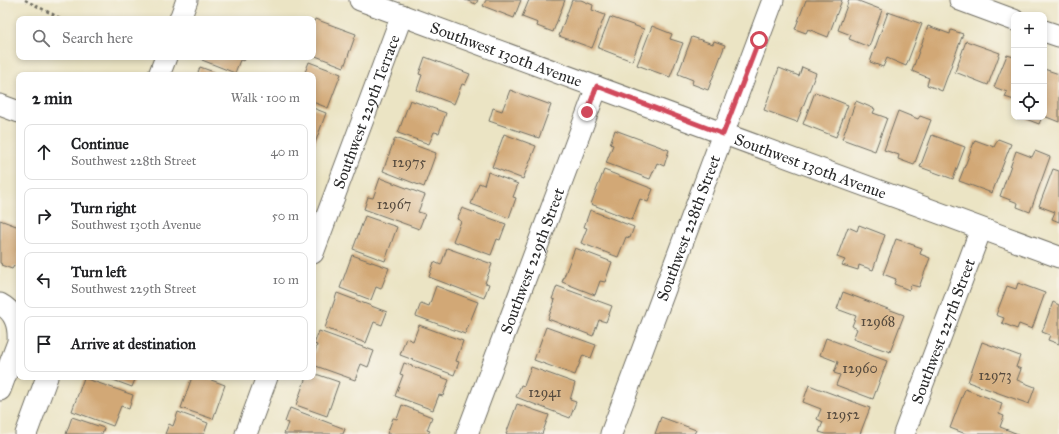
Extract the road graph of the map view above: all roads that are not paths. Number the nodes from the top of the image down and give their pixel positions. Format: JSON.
{"nodes":[{"id":1,"x":187,"y":0,"type":"edge"},
{"id":2,"x":360,"y":0,"type":"edge"},
{"id":3,"x":773,"y":0,"type":"edge"},
{"id":4,"x":960,"y":0,"type":"edge"},
{"id":5,"x":402,"y":15,"type":"junction"},
{"id":6,"x":181,"y":16,"type":"edge"},
{"id":7,"x":1011,"y":19,"type":"edge"},
{"id":8,"x":1047,"y":32,"type":"edge"},
{"id":9,"x":1059,"y":36,"type":"edge"},
{"id":10,"x":165,"y":60,"type":"edge"},
{"id":11,"x":160,"y":72,"type":"edge"},
{"id":12,"x":597,"y":86,"type":"junction"},
{"id":13,"x":0,"y":105,"type":"edge"},
{"id":14,"x":16,"y":111,"type":"edge"},
{"id":15,"x":723,"y":134,"type":"junction"},
{"id":16,"x":981,"y":229,"type":"junction"},
{"id":17,"x":316,"y":245,"type":"edge"},
{"id":18,"x":1059,"y":258,"type":"edge"},
{"id":19,"x":0,"y":304,"type":"edge"},
{"id":20,"x":16,"y":320,"type":"edge"},
{"id":21,"x":16,"y":347,"type":"edge"},
{"id":22,"x":46,"y":380,"type":"edge"},
{"id":23,"x":266,"y":380,"type":"edge"},
{"id":24,"x":0,"y":390,"type":"edge"},
{"id":25,"x":26,"y":434,"type":"edge"},
{"id":26,"x":246,"y":434,"type":"edge"},
{"id":27,"x":467,"y":434,"type":"edge"},
{"id":28,"x":611,"y":434,"type":"edge"},
{"id":29,"x":904,"y":434,"type":"edge"}],
"edges":[{"from":1,"to":6,"type":"street"},
{"from":2,"to":5,"type":"street","name":"Southwest 130th Avenue"},
{"from":3,"to":15,"type":"street","name":"Southwest 228th Street"},
{"from":4,"to":7,"type":"street"},
{"from":5,"to":12,"type":"street","name":"Southwest 130th Avenue"},
{"from":5,"to":17,"type":"street","name":"Southwest 229th Terrace"},
{"from":8,"to":9,"type":"street"},
{"from":10,"to":11,"type":"street"},
{"from":12,"to":15,"type":"street","name":"Southwest 130th Avenue"},
{"from":12,"to":27,"type":"street","name":"Southwest 229th Street"},
{"from":13,"to":14,"type":"street"},
{"from":15,"to":16,"type":"street","name":"Southwest 130th Avenue"},
{"from":15,"to":28,"type":"street","name":"Southwest 228th Street"},
{"from":16,"to":18,"type":"street","name":"Southwest 130th Avenue"},
{"from":16,"to":29,"type":"street","name":"Southwest 227th Street"},
{"from":19,"to":20,"type":"street"},
{"from":21,"to":24,"type":"street"},
{"from":22,"to":25,"type":"street"},
{"from":23,"to":26,"type":"street"}]}
